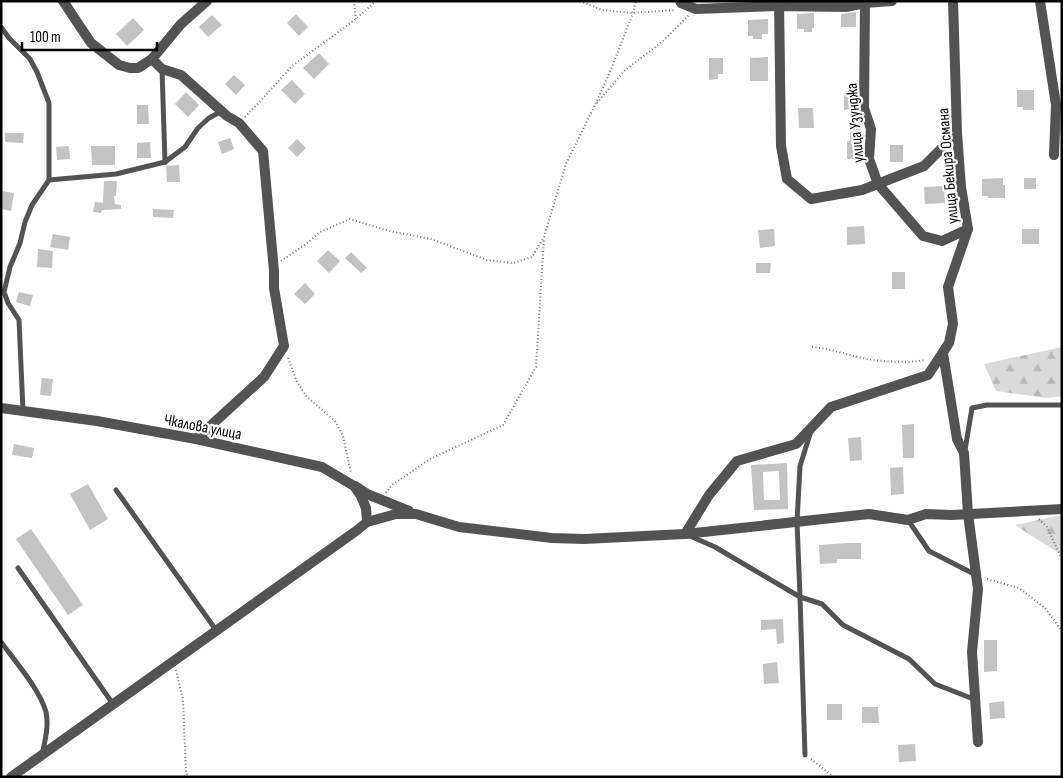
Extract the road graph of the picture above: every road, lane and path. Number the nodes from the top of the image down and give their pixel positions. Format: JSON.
{"nodes":[{"id":1,"x":63,"y":1,"type":"edge"},
{"id":2,"x":207,"y":1,"type":"edge"},
{"id":3,"x":354,"y":1,"type":"edge"},
{"id":4,"x":376,"y":1,"type":"edge"},
{"id":5,"x":580,"y":1,"type":"edge"},
{"id":6,"x":636,"y":1,"type":"edge"},
{"id":7,"x":892,"y":1,"type":"edge"},
{"id":8,"x":953,"y":1,"type":"edge"},
{"id":9,"x":1040,"y":1,"type":"edge"},
{"id":10,"x":865,"y":2,"type":"edge"},
{"id":11,"x":779,"y":4,"type":"edge"},
{"id":12,"x":679,"y":6,"type":"edge"},
{"id":13,"x":696,"y":9,"type":"junction"},
{"id":14,"x":633,"y":13,"type":"junction"},
{"id":15,"x":356,"y":19,"type":"junction"},
{"id":16,"x":1,"y":27,"type":"edge"},
{"id":17,"x":152,"y":59,"type":"junction"},
{"id":18,"x":162,"y":69,"type":"junction"},
{"id":19,"x":594,"y":107,"type":"junction"},
{"id":20,"x":222,"y":111,"type":"junction"},
{"id":21,"x":239,"y":123,"type":"junction"},
{"id":22,"x":957,"y":134,"type":"junction"},
{"id":23,"x":1054,"y":154,"type":"dead end"},
{"id":24,"x":165,"y":162,"type":"junction"},
{"id":25,"x":49,"y":180,"type":"junction"},
{"id":26,"x":878,"y":184,"type":"junction"},
{"id":27,"x":968,"y":229,"type":"junction"},
{"id":28,"x":544,"y":237,"type":"junction"},
{"id":29,"x":274,"y":271,"type":"junction"},
{"id":30,"x":284,"y":346,"type":"junction"},
{"id":31,"x":812,"y":348,"type":"dead end"},
{"id":32,"x":943,"y":353,"type":"junction"},
{"id":33,"x":927,"y":360,"type":"dead end"},
{"id":34,"x":1062,"y":405,"type":"edge"},
{"id":35,"x":1,"y":408,"type":"edge"},
{"id":36,"x":24,"y":411,"type":"junction"},
{"id":37,"x":812,"y":426,"type":"junction"},
{"id":38,"x":196,"y":439,"type":"junction"},
{"id":39,"x":964,"y":452,"type":"junction"},
{"id":40,"x":354,"y":486,"type":"junction"},
{"id":41,"x":116,"y":490,"type":"dead end"},
{"id":42,"x":382,"y":500,"type":"dead end"},
{"id":43,"x":1062,"y":509,"type":"edge"},
{"id":44,"x":1029,"y":511,"type":"junction"},
{"id":45,"x":416,"y":514,"type":"junction"},
{"id":46,"x":968,"y":514,"type":"junction"},
{"id":47,"x":908,"y":520,"type":"junction"},
{"id":48,"x":797,"y":521,"type":"junction"},
{"id":49,"x":367,"y":522,"type":"junction"},
{"id":50,"x":684,"y":534,"type":"junction"},
{"id":51,"x":1062,"y":559,"type":"edge"},
{"id":52,"x":18,"y":568,"type":"dead end"},
{"id":53,"x":976,"y":576,"type":"junction"},
{"id":54,"x":800,"y":597,"type":"junction"},
{"id":55,"x":216,"y":631,"type":"junction"},
{"id":56,"x":1062,"y":631,"type":"edge"},
{"id":57,"x":1,"y":642,"type":"edge"},
{"id":58,"x":174,"y":661,"type":"junction"},
{"id":59,"x":976,"y":700,"type":"junction"},
{"id":60,"x":113,"y":704,"type":"junction"},
{"id":61,"x":978,"y":742,"type":"dead end"},
{"id":62,"x":42,"y":755,"type":"junction"},
{"id":63,"x":805,"y":755,"type":"joint"},
{"id":64,"x":11,"y":777,"type":"edge"},
{"id":65,"x":188,"y":777,"type":"edge"},
{"id":66,"x":834,"y":777,"type":"edge"}],
"edges":[{"from":1,"to":17,"type":"street"},
{"from":2,"to":17,"type":"street"},
{"from":3,"to":15,"type":"path"},
{"from":4,"to":15,"type":"path"},
{"from":5,"to":14,"type":"path"},
{"from":6,"to":14,"type":"path"},
{"from":7,"to":10,"type":"street"},
{"from":8,"to":22,"type":"street","name":"улица Бекира Османа"},
{"from":9,"to":23,"type":"street"},
{"from":10,"to":11,"type":"street"},
{"from":10,"to":26,"type":"street","name":"улица Узунджа"},
{"from":11,"to":13,"type":"street"},
{"from":11,"to":26,"type":"street"},
{"from":12,"to":13,"type":"street"},
{"from":12,"to":14,"type":"path"},
{"from":13,"to":19,"type":"path"},
{"from":14,"to":19,"type":"path"},
{"from":15,"to":21,"type":"path"},
{"from":16,"to":25,"type":"lane"},
{"from":17,"to":18,"type":"street"},
{"from":18,"to":20,"type":"street"},
{"from":18,"to":24,"type":"lane"},
{"from":19,"to":28,"type":"path"},
{"from":20,"to":21,"type":"street"},
{"from":20,"to":24,"type":"lane"},
{"from":21,"to":29,"type":"street"},
{"from":22,"to":26,"type":"street"},
{"from":22,"to":27,"type":"street","name":"улица Бекира Османа"},
{"from":24,"to":25,"type":"lane"},
{"from":25,"to":36,"type":"lane"},
{"from":26,"to":27,"type":"street","name":"улица Узунджа"},
{"from":27,"to":32,"type":"street","name":"улица Бекира Османа"},
{"from":28,"to":29,"type":"path"},
{"from":28,"to":42,"type":"path"},
{"from":29,"to":30,"type":"street"},
{"from":30,"to":38,"type":"street"},
{"from":30,"to":40,"type":"path"},
{"from":31,"to":33,"type":"path"},
{"from":32,"to":37,"type":"street","name":"улица Бекира Османа"},
{"from":32,"to":39,"type":"street"},
{"from":34,"to":39,"type":"lane"},
{"from":35,"to":36,"type":"street","name":"Чкалова улица"},
{"from":36,"to":38,"type":"street","name":"Чкалова улица"},
{"from":37,"to":48,"type":"lane"},
{"from":37,"to":50,"type":"street","name":"улица Бекира Османа"},
{"from":38,"to":40,"type":"street","name":"Чкалова улица"},
{"from":39,"to":46,"type":"street"},
{"from":40,"to":45,"type":"street","name":"Чкалова улица"},
{"from":40,"to":49,"type":"street"},
{"from":41,"to":55,"type":"lane"},
{"from":43,"to":44,"type":"street"},
{"from":44,"to":46,"type":"street"},
{"from":44,"to":51,"type":"path"},
{"from":45,"to":49,"type":"street"},
{"from":45,"to":50,"type":"street"},
{"from":46,"to":47,"type":"street"},
{"from":46,"to":53,"type":"street"},
{"from":47,"to":48,"type":"street"},
{"from":47,"to":53,"type":"lane"},
{"from":48,"to":50,"type":"street"},
{"from":48,"to":54,"type":"lane"},
{"from":49,"to":55,"type":"street"},
{"from":50,"to":54,"type":"lane"},
{"from":52,"to":60,"type":"lane"},
{"from":53,"to":56,"type":"path"},
{"from":53,"to":59,"type":"street"},
{"from":54,"to":59,"type":"lane"},
{"from":54,"to":63,"type":"lane"},
{"from":55,"to":58,"type":"street"},
{"from":57,"to":62,"type":"lane"},
{"from":58,"to":60,"type":"street"},
{"from":58,"to":65,"type":"path"},
{"from":59,"to":61,"type":"street"},
{"from":60,"to":62,"type":"street"},
{"from":62,"to":64,"type":"street"},
{"from":63,"to":66,"type":"path"}]}
